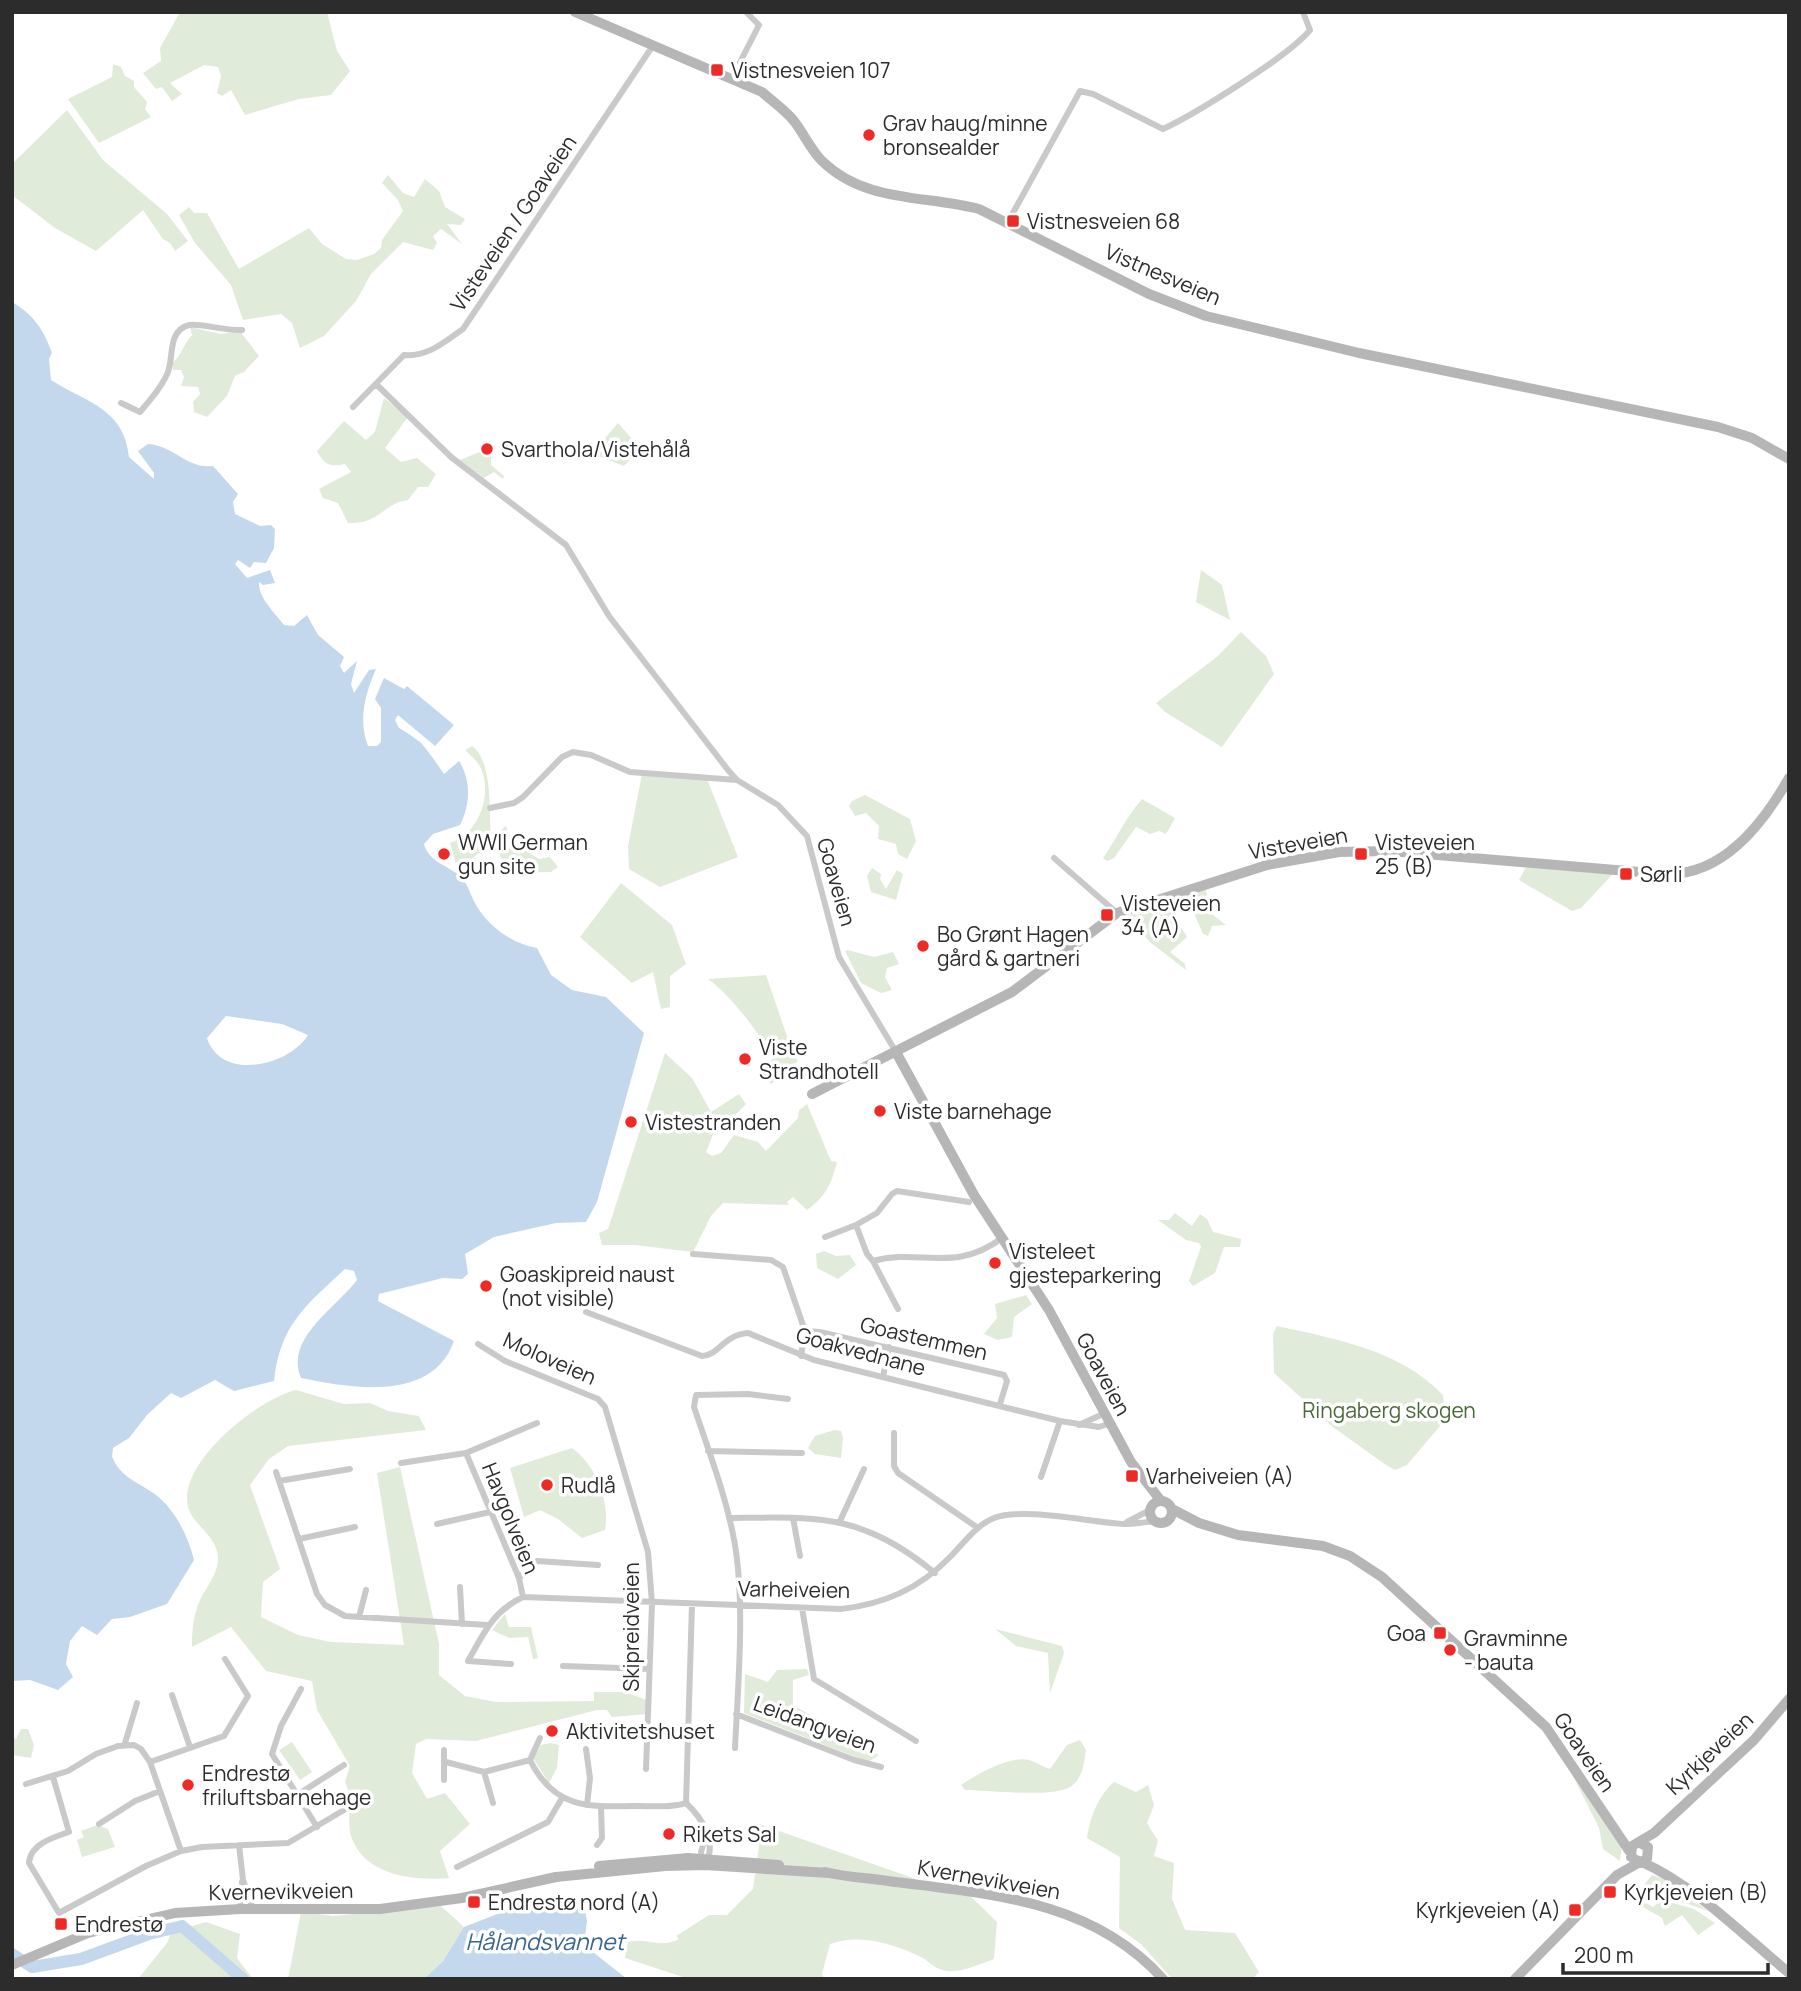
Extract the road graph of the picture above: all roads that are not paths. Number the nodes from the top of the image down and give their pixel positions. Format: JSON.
{"nodes":[{"id":1,"x":575,"y":12,"type":"edge"},
{"id":2,"x":747,"y":12,"type":"edge"},
{"id":3,"x":1303,"y":12,"type":"edge"},
{"id":4,"x":652,"y":47,"type":"junction"},
{"id":5,"x":732,"y":78,"type":"junction"},
{"id":6,"x":1008,"y":222,"type":"junction"},
{"id":7,"x":242,"y":330,"type":"dead end"},
{"id":8,"x":376,"y":384,"type":"junction"},
{"id":9,"x":121,"y":403,"type":"dead end"},
{"id":10,"x":353,"y":407,"type":"dead end"},
{"id":11,"x":1789,"y":459,"type":"edge"},
{"id":12,"x":1789,"y":778,"type":"edge"},
{"id":13,"x":737,"y":780,"type":"junction"},
{"id":14,"x":490,"y":808,"type":"dead end"},
{"id":15,"x":1054,"y":858,"type":"dead end"},
{"id":16,"x":1117,"y":913,"type":"junction"},
{"id":17,"x":896,"y":1052,"type":"junction"},
{"id":18,"x":811,"y":1094,"type":"dead end"},
{"id":19,"x":969,"y":1202,"type":"dead end"},
{"id":20,"x":856,"y":1225,"type":"junction"},
{"id":21,"x":825,"y":1237,"type":"dead end"},
{"id":22,"x":1002,"y":1238,"type":"junction"},
{"id":23,"x":693,"y":1254,"type":"dead end"},
{"id":24,"x":873,"y":1261,"type":"junction"},
{"id":25,"x":898,"y":1309,"type":"dead end"},
{"id":26,"x":586,"y":1312,"type":"dead end"},
{"id":27,"x":805,"y":1331,"type":"junction"},
{"id":28,"x":478,"y":1344,"type":"dead end"},
{"id":29,"x":889,"y":1347,"type":"junction"},
{"id":30,"x":801,"y":1356,"type":"junction"},
{"id":31,"x":883,"y":1377,"type":"junction"},
{"id":32,"x":788,"y":1399,"type":"dead end"},
{"id":33,"x":1000,"y":1404,"type":"junction"},
{"id":34,"x":605,"y":1407,"type":"joint"},
{"id":35,"x":1105,"y":1419,"type":"junction"},
{"id":36,"x":1060,"y":1421,"type":"junction"},
{"id":37,"x":537,"y":1423,"type":"dead end"},
{"id":38,"x":1077,"y":1426,"type":"junction"},
{"id":39,"x":894,"y":1433,"type":"dead end"},
{"id":40,"x":708,"y":1451,"type":"junction"},
{"id":41,"x":466,"y":1453,"type":"junction"},
{"id":42,"x":802,"y":1453,"type":"dead end"},
{"id":43,"x":401,"y":1463,"type":"dead end"},
{"id":44,"x":350,"y":1469,"type":"dead end"},
{"id":45,"x":864,"y":1469,"type":"dead end"},
{"id":46,"x":276,"y":1472,"type":"dead end"},
{"id":47,"x":1041,"y":1477,"type":"dead end"},
{"id":48,"x":279,"y":1480,"type":"junction"},
{"id":49,"x":1145,"y":1484,"type":"junction"},
{"id":50,"x":1161,"y":1501,"type":"junction"},
{"id":51,"x":1150,"y":1508,"type":"junction"},
{"id":52,"x":1171,"y":1509,"type":"junction"},
{"id":53,"x":490,"y":1513,"type":"junction"},
{"id":54,"x":730,"y":1518,"type":"junction"},
{"id":55,"x":793,"y":1518,"type":"junction"},
{"id":56,"x":840,"y":1521,"type":"junction"},
{"id":57,"x":1160,"y":1522,"type":"junction"},
{"id":58,"x":1199,"y":1522,"type":"junction"},
{"id":59,"x":437,"y":1524,"type":"dead end"},
{"id":60,"x":1120,"y":1524,"type":"junction"},
{"id":61,"x":355,"y":1527,"type":"dead end"},
{"id":62,"x":978,"y":1528,"type":"junction"},
{"id":63,"x":299,"y":1539,"type":"junction"},
{"id":64,"x":800,"y":1556,"type":"dead end"},
{"id":65,"x":598,"y":1565,"type":"dead end"},
{"id":66,"x":935,"y":1573,"type":"junction"},
{"id":67,"x":519,"y":1578,"type":"junction"},
{"id":68,"x":460,"y":1587,"type":"dead end"},
{"id":69,"x":366,"y":1590,"type":"dead end"},
{"id":70,"x":523,"y":1597,"type":"junction"},
{"id":71,"x":652,"y":1603,"type":"junction"},
{"id":72,"x":692,"y":1604,"type":"junction"},
{"id":73,"x":738,"y":1606,"type":"junction"},
{"id":74,"x":802,"y":1608,"type":"junction"},
{"id":75,"x":359,"y":1617,"type":"junction"},
{"id":76,"x":462,"y":1624,"type":"junction"},
{"id":77,"x":487,"y":1625,"type":"junction"},
{"id":78,"x":225,"y":1660,"type":"dead end"},
{"id":79,"x":511,"y":1664,"type":"dead end"},
{"id":80,"x":563,"y":1666,"type":"dead end"},
{"id":81,"x":649,"y":1669,"type":"junction"},
{"id":82,"x":301,"y":1689,"type":"dead end"},
{"id":83,"x":172,"y":1695,"type":"dead end"},
{"id":84,"x":1789,"y":1699,"type":"edge"},
{"id":85,"x":137,"y":1703,"type":"dead end"},
{"id":86,"x":736,"y":1714,"type":"junction"},
{"id":87,"x":540,"y":1738,"type":"dead end"},
{"id":88,"x":916,"y":1741,"type":"dead end"},
{"id":89,"x":125,"y":1744,"type":"junction"},
{"id":90,"x":190,"y":1747,"type":"junction"},
{"id":91,"x":735,"y":1748,"type":"dead end"},
{"id":92,"x":586,"y":1749,"type":"dead end"},
{"id":93,"x":444,"y":1750,"type":"dead end"},
{"id":94,"x":530,"y":1760,"type":"junction"},
{"id":95,"x":150,"y":1762,"type":"junction"},
{"id":96,"x":446,"y":1762,"type":"junction"},
{"id":97,"x":344,"y":1765,"type":"dead end"},
{"id":98,"x":881,"y":1767,"type":"dead end"},
{"id":99,"x":646,"y":1769,"type":"dead end"},
{"id":100,"x":484,"y":1772,"type":"junction"},
{"id":101,"x":53,"y":1777,"type":"junction"},
{"id":102,"x":444,"y":1780,"type":"dead end"},
{"id":103,"x":26,"y":1784,"type":"dead end"},
{"id":104,"x":160,"y":1791,"type":"junction"},
{"id":105,"x":297,"y":1796,"type":"junction"},
{"id":106,"x":562,"y":1798,"type":"junction"},
{"id":107,"x":493,"y":1803,"type":"dead end"},
{"id":108,"x":686,"y":1803,"type":"junction"},
{"id":109,"x":587,"y":1805,"type":"junction"},
{"id":110,"x":601,"y":1807,"type":"junction"},
{"id":111,"x":344,"y":1810,"type":"dead end"},
{"id":112,"x":99,"y":1824,"type":"dead end"},
{"id":113,"x":317,"y":1827,"type":"junction"},
{"id":114,"x":1617,"y":1829,"type":"junction"},
{"id":115,"x":597,"y":1845,"type":"dead end"},
{"id":116,"x":239,"y":1846,"type":"junction"},
{"id":117,"x":1644,"y":1847,"type":"junction"},
{"id":118,"x":181,"y":1851,"type":"junction"},
{"id":119,"x":1630,"y":1853,"type":"junction"},
{"id":120,"x":705,"y":1860,"type":"junction"},
{"id":121,"x":1641,"y":1862,"type":"junction"},
{"id":122,"x":457,"y":1867,"type":"dead end"},
{"id":123,"x":1662,"y":1871,"type":"junction"},
{"id":124,"x":1618,"y":1875,"type":"junction"},
{"id":125,"x":243,"y":1881,"type":"junction"},
{"id":126,"x":240,"y":1909,"type":"junction"},
{"id":127,"x":253,"y":1909,"type":"junction"},
{"id":128,"x":12,"y":1965,"type":"edge"},
{"id":129,"x":1789,"y":1973,"type":"edge"},
{"id":130,"x":1163,"y":1979,"type":"edge"},
{"id":131,"x":1515,"y":1979,"type":"edge"}],
"edges":[{"from":1,"to":4,"type":"main road","name":"Vistnesveien"},
{"from":2,"to":5,"type":"street"},
{"from":3,"to":6,"type":"street"},
{"from":4,"to":5,"type":"main road","name":"Vistnesveien"},
{"from":4,"to":8,"type":"street","name":"Visteveien / Goaveien"},
{"from":5,"to":6,"type":"main road","name":"Vistnesveien"},
{"from":6,"to":11,"type":"main road","name":"Vistnesveien"},
{"from":7,"to":9,"type":"street"},
{"from":8,"to":10,"type":"street","name":"Visteveien / Goaveien"},
{"from":8,"to":13,"type":"street","name":"Goaveien"},
{"from":12,"to":16,"type":"main road","name":"Visteveien"},
{"from":13,"to":14,"type":"street"},
{"from":13,"to":17,"type":"street","name":"Goaveien"},
{"from":15,"to":16,"type":"street"},
{"from":16,"to":17,"type":"main road","name":"Visteveien"},
{"from":17,"to":18,"type":"main road","name":"Visteveien"},
{"from":17,"to":22,"type":"main road","name":"Goaveien"},
{"from":19,"to":20,"type":"street"},
{"from":20,"to":21,"type":"street"},
{"from":20,"to":24,"type":"street"},
{"from":22,"to":24,"type":"street"},
{"from":22,"to":35,"type":"main road","name":"Goaveien"},
{"from":23,"to":27,"type":"street"},
{"from":24,"to":25,"type":"street"},
{"from":26,"to":30,"type":"street","name":"Goakvednane"},
{"from":27,"to":29,"type":"street","name":"Goastemmen"},
{"from":27,"to":30,"type":"street"},
{"from":28,"to":34,"type":"street","name":"Moloveien"},
{"from":29,"to":31,"type":"street"},
{"from":29,"to":33,"type":"street","name":"Goastemmen"},
{"from":30,"to":31,"type":"street","name":"Goakvednane"},
{"from":31,"to":33,"type":"street","name":"Goakvednane"},
{"from":32,"to":40,"type":"street"},
{"from":33,"to":36,"type":"street","name":"Goakvednane"},
{"from":34,"to":71,"type":"street","name":"Skipreidveien"},
{"from":35,"to":38,"type":"street"},
{"from":35,"to":38,"type":"street","name":"Goakvednane"},
{"from":35,"to":49,"type":"main road","name":"Goaveien"},
{"from":36,"to":38,"type":"street","name":"Goakvednane"},
{"from":36,"to":47,"type":"street"},
{"from":37,"to":41,"type":"street"},
{"from":39,"to":62,"type":"street"},
{"from":40,"to":42,"type":"street"},
{"from":40,"to":54,"type":"street"},
{"from":41,"to":43,"type":"street"},
{"from":41,"to":53,"type":"street","name":"Havgolveien"},
{"from":44,"to":48,"type":"street"},
{"from":45,"to":56,"type":"street"},
{"from":46,"to":48,"type":"street"},
{"from":48,"to":63,"type":"street"},
{"from":49,"to":50,"type":"main road","name":"Goaveien"},
{"from":49,"to":51,"type":"main road","name":"Goaveien"},
{"from":50,"to":51,"type":"main road"},
{"from":50,"to":52,"type":"main road","name":"Goaveien"},
{"from":51,"to":57,"type":"main road","name":"Goaveien"},
{"from":51,"to":60,"type":"street"},
{"from":52,"to":57,"type":"main road"},
{"from":52,"to":58,"type":"main road","name":"Goaveien"},
{"from":53,"to":59,"type":"street"},
{"from":53,"to":67,"type":"street","name":"Havgolveien"},
{"from":54,"to":55,"type":"street"},
{"from":54,"to":73,"type":"street"},
{"from":55,"to":56,"type":"street"},
{"from":55,"to":64,"type":"street"},
{"from":56,"to":66,"type":"street"},
{"from":57,"to":58,"type":"main road","name":"Goaveien"},
{"from":57,"to":60,"type":"street","name":"Varheiveien"},
{"from":58,"to":114,"type":"main road","name":"Goaveien"},
{"from":60,"to":62,"type":"street","name":"Varheiveien"},
{"from":61,"to":63,"type":"street"},
{"from":62,"to":66,"type":"street","name":"Varheiveien"},
{"from":63,"to":75,"type":"street"},
{"from":65,"to":67,"type":"street"},
{"from":66,"to":74,"type":"street","name":"Varheiveien"},
{"from":67,"to":70,"type":"street","name":"Havgolveien"},
{"from":68,"to":76,"type":"street"},
{"from":69,"to":75,"type":"street"},
{"from":70,"to":71,"type":"street","name":"Varheiveien"},
{"from":70,"to":77,"type":"street"},
{"from":71,"to":72,"type":"street","name":"Varheiveien"},
{"from":71,"to":81,"type":"street","name":"Skipreidveien"},
{"from":72,"to":73,"type":"street","name":"Varheiveien"},
{"from":72,"to":108,"type":"street"},
{"from":73,"to":74,"type":"street","name":"Varheiveien"},
{"from":73,"to":86,"type":"street"},
{"from":74,"to":88,"type":"street"},
{"from":75,"to":76,"type":"street"},
{"from":76,"to":77,"type":"street"},
{"from":77,"to":79,"type":"street"},
{"from":78,"to":90,"type":"street"},
{"from":80,"to":81,"type":"street"},
{"from":81,"to":99,"type":"street","name":"Skipreidveien"},
{"from":82,"to":105,"type":"street"},
{"from":83,"to":90,"type":"street"},
{"from":84,"to":117,"type":"main road","name":"Kyrkjeveien"},
{"from":85,"to":89,"type":"street"},
{"from":86,"to":91,"type":"street"},
{"from":86,"to":98,"type":"street","name":"Leidangveien"},
{"from":87,"to":94,"type":"street"},
{"from":89,"to":95,"type":"street"},
{"from":89,"to":101,"type":"street"},
{"from":90,"to":95,"type":"street"},
{"from":92,"to":109,"type":"street"},
{"from":93,"to":96,"type":"street"},
{"from":94,"to":100,"type":"street"},
{"from":94,"to":106,"type":"street"},
{"from":95,"to":104,"type":"street"},
{"from":96,"to":100,"type":"street"},
{"from":96,"to":102,"type":"street"},
{"from":97,"to":105,"type":"street"},
{"from":100,"to":107,"type":"street"},
{"from":101,"to":103,"type":"street"},
{"from":101,"to":118,"type":"street"},
{"from":104,"to":112,"type":"street"},
{"from":104,"to":118,"type":"street"},
{"from":105,"to":113,"type":"street"},
{"from":106,"to":109,"type":"street"},
{"from":106,"to":122,"type":"street"},
{"from":108,"to":110,"type":"street"},
{"from":108,"to":120,"type":"street"},
{"from":109,"to":110,"type":"street"},
{"from":110,"to":115,"type":"street"},
{"from":111,"to":113,"type":"street"},
{"from":113,"to":116,"type":"street"},
{"from":114,"to":117,"type":"main road","name":"Goaveien"},
{"from":114,"to":119,"type":"main road","name":"Goaveien"},
{"from":116,"to":118,"type":"street"},
{"from":116,"to":125,"type":"street"},
{"from":117,"to":119,"type":"main road"},
{"from":117,"to":121,"type":"main road"},
{"from":117,"to":123,"type":"main road","name":"Goaveien"},
{"from":119,"to":121,"type":"main road","name":"Goaveien"},
{"from":119,"to":124,"type":"main road"},
{"from":120,"to":127,"type":"main road","name":"Kvernevikveien"},
{"from":120,"to":130,"type":"main road","name":"Kvernevikveien"},
{"from":121,"to":123,"type":"main road","name":"Goaveien"},
{"from":121,"to":124,"type":"main road"},
{"from":123,"to":129,"type":"main road","name":"Goaveien"},
{"from":124,"to":131,"type":"main road"},
{"from":125,"to":126,"type":"street"},
{"from":125,"to":127,"type":"street"},
{"from":126,"to":127,"type":"main road","name":"Kvernevikveien"},
{"from":126,"to":128,"type":"main road","name":"Kvernevikveien"}]}
